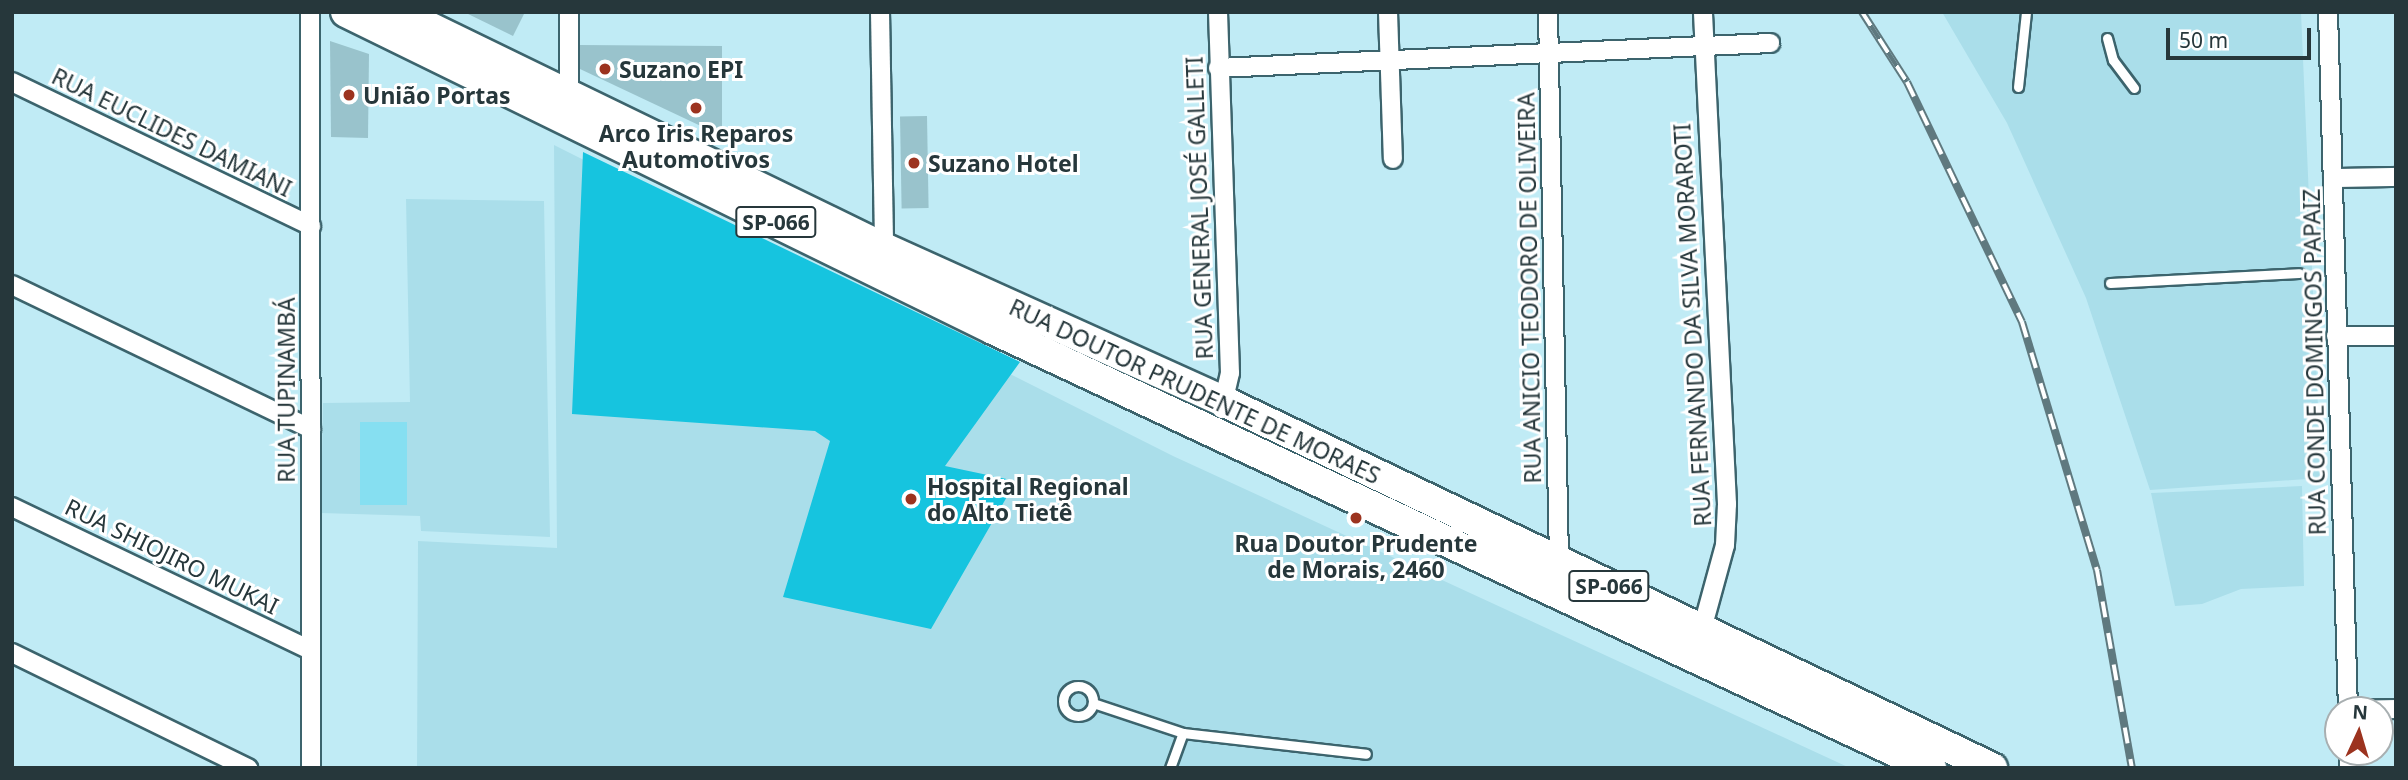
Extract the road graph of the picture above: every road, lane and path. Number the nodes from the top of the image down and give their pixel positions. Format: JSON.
{"nodes":[{"id":1,"x":310,"y":12,"type":"edge"},
{"id":2,"x":346,"y":12,"type":"edge"},
{"id":3,"x":398,"y":12,"type":"edge"},
{"id":4,"x":569,"y":12,"type":"edge"},
{"id":5,"x":880,"y":12,"type":"edge"},
{"id":6,"x":1217,"y":12,"type":"edge"},
{"id":7,"x":1388,"y":12,"type":"edge"},
{"id":8,"x":1548,"y":12,"type":"edge"},
{"id":9,"x":1703,"y":12,"type":"edge"},
{"id":10,"x":2026,"y":12,"type":"edge"},
{"id":11,"x":2328,"y":12,"type":"edge"},
{"id":12,"x":2107,"y":38,"type":"dead end"},
{"id":13,"x":1703,"y":43,"type":"junction"},
{"id":14,"x":1770,"y":43,"type":"dead end"},
{"id":15,"x":1549,"y":54,"type":"junction"},
{"id":16,"x":1391,"y":61,"type":"junction"},
{"id":17,"x":1218,"y":68,"type":"junction"},
{"id":18,"x":12,"y":82,"type":"edge"},
{"id":19,"x":2018,"y":87,"type":"dead end"},
{"id":20,"x":2134,"y":88,"type":"dead end"},
{"id":21,"x":569,"y":97,"type":"junction"},
{"id":22,"x":1393,"y":159,"type":"dead end"},
{"id":23,"x":2396,"y":177,"type":"edge"},
{"id":24,"x":2333,"y":178,"type":"junction"},
{"id":25,"x":311,"y":226,"type":"junction"},
{"id":26,"x":884,"y":248,"type":"junction"},
{"id":27,"x":2299,"y":273,"type":"dead end"},
{"id":28,"x":2110,"y":283,"type":"dead end"},
{"id":29,"x":12,"y":285,"type":"edge"},
{"id":30,"x":2336,"y":336,"type":"junction"},
{"id":31,"x":2396,"y":336,"type":"edge"},
{"id":32,"x":1227,"y":402,"type":"junction"},
{"id":33,"x":311,"y":429,"type":"junction"},
{"id":34,"x":1207,"y":429,"type":"junction"},
{"id":35,"x":12,"y":507,"type":"edge"},
{"id":36,"x":1559,"y":562,"type":"junction"},
{"id":37,"x":1702,"y":633,"type":"junction"},
{"id":38,"x":311,"y":650,"type":"junction"},
{"id":39,"x":12,"y":653,"type":"edge"},
{"id":40,"x":2349,"y":696,"type":"edge"},
{"id":41,"x":1093,"y":703,"type":"dead end"},
{"id":42,"x":1183,"y":733,"type":"junction"},
{"id":43,"x":1366,"y":754,"type":"dead end"},
{"id":44,"x":248,"y":768,"type":"edge"},
{"id":45,"x":311,"y":768,"type":"edge"},
{"id":46,"x":1170,"y":768,"type":"edge"},
{"id":47,"x":1931,"y":768,"type":"edge"},
{"id":48,"x":1992,"y":768,"type":"edge"}],
"edges":[{"from":1,"to":25,"type":"street","name":"RUA TUPINAMBÁ"},
{"from":2,"to":34,"type":"highway","name":"RUA DOUTOR PRUDENTE DE MORAES","number":"SP-066"},
{"from":3,"to":21,"type":"highway","name":"RUA DOUTOR PRUDENTE DE MORAES","number":"SP-066"},
{"from":4,"to":21,"type":"street"},
{"from":5,"to":26,"type":"street"},
{"from":6,"to":17,"type":"street","name":"RUA GENERAL JOSÉ GALLETI"},
{"from":7,"to":16,"type":"street"},
{"from":8,"to":15,"type":"street","name":"RUA ANICIO TEODORO DE OLIVEIRA"},
{"from":9,"to":13,"type":"street","name":"RUA FERNANDO DA SILVA MORAROTI"},
{"from":10,"to":19,"type":"lane"},
{"from":11,"to":24,"type":"street","name":"RUA CONDE DOMINGOS PAPAIZ"},
{"from":12,"to":20,"type":"lane"},
{"from":13,"to":14,"type":"street"},
{"from":13,"to":15,"type":"street"},
{"from":13,"to":37,"type":"street","name":"RUA FERNANDO DA SILVA MORAROTI"},
{"from":15,"to":16,"type":"street"},
{"from":15,"to":36,"type":"street","name":"RUA ANICIO TEODORO DE OLIVEIRA"},
{"from":16,"to":17,"type":"street"},
{"from":16,"to":22,"type":"street"},
{"from":17,"to":32,"type":"street","name":"RUA GENERAL JOSÉ GALLETI"},
{"from":18,"to":25,"type":"street","name":"RUA EUCLIDES DAMIANI"},
{"from":21,"to":26,"type":"highway","name":"RUA DOUTOR PRUDENTE DE MORAES","number":"SP-066"},
{"from":23,"to":24,"type":"street"},
{"from":24,"to":30,"type":"street","name":"RUA CONDE DOMINGOS PAPAIZ"},
{"from":25,"to":33,"type":"street","name":"RUA TUPINAMBÁ"},
{"from":26,"to":32,"type":"highway","name":"RUA DOUTOR PRUDENTE DE MORAES","number":"SP-066"},
{"from":27,"to":28,"type":"lane"},
{"from":29,"to":33,"type":"street"},
{"from":30,"to":31,"type":"street"},
{"from":30,"to":40,"type":"street","name":"RUA CONDE DOMINGOS PAPAIZ"},
{"from":32,"to":34,"type":"street"},
{"from":32,"to":36,"type":"highway","name":"RUA DOUTOR PRUDENTE DE MORAES","number":"SP-066"},
{"from":33,"to":38,"type":"street","name":"RUA TUPINAMBÁ"},
{"from":34,"to":47,"type":"highway","name":"RUA DOUTOR PRUDENTE DE MORAES","number":"SP-066"},
{"from":35,"to":38,"type":"street","name":"RUA SHIOJIRO MUKAI"},
{"from":36,"to":37,"type":"highway","name":"RUA DOUTOR PRUDENTE DE MORAES","number":"SP-066"},
{"from":37,"to":48,"type":"highway","name":"RUA DOUTOR PRUDENTE DE MORAES","number":"SP-066"},
{"from":38,"to":45,"type":"street","name":"RUA TUPINAMBÁ"},
{"from":39,"to":44,"type":"street"},
{"from":41,"to":42,"type":"lane"},
{"from":42,"to":43,"type":"lane"},
{"from":42,"to":46,"type":"lane"}]}
